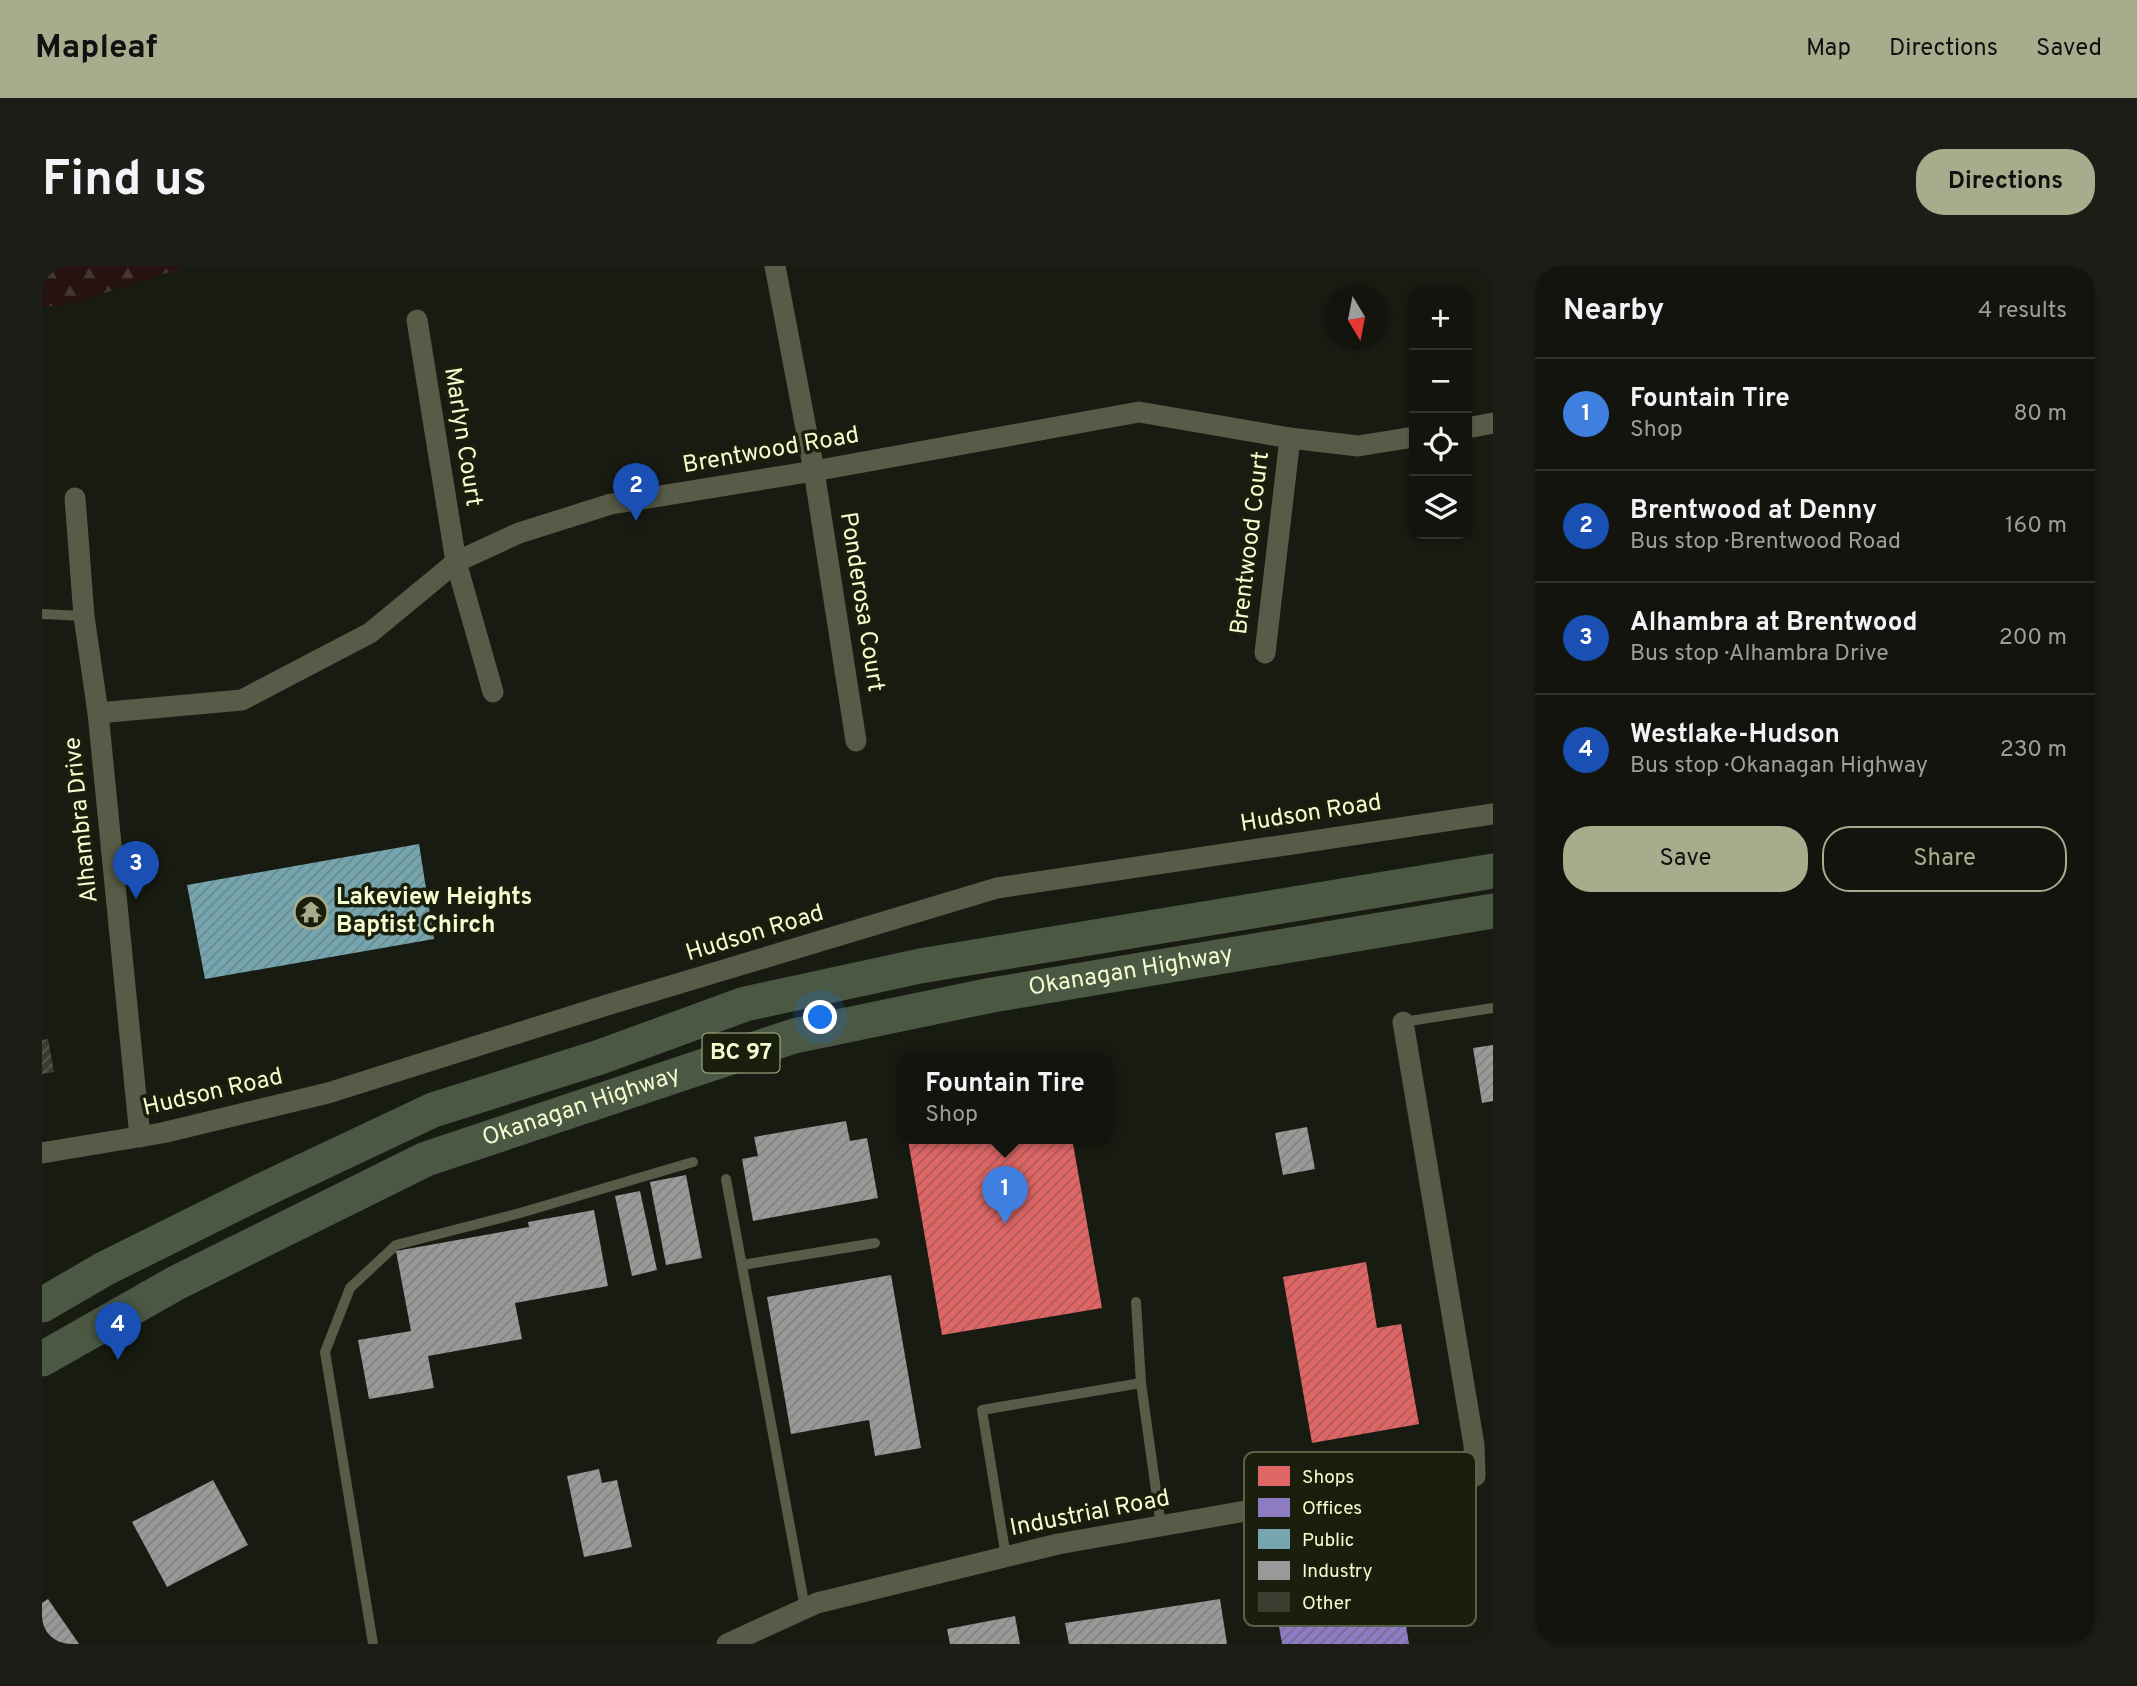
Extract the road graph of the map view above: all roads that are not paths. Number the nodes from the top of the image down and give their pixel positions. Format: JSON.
{"nodes":[{"id":1,"x":775,"y":266,"type":"edge"},
{"id":2,"x":417,"y":320,"type":"dead end"},
{"id":3,"x":1493,"y":423,"type":"edge"},
{"id":4,"x":1472,"y":427,"type":"edge"},
{"id":5,"x":1290,"y":438,"type":"junction"},
{"id":6,"x":1409,"y":438,"type":"edge"},
{"id":7,"x":814,"y":471,"type":"junction"},
{"id":8,"x":75,"y":498,"type":"dead end"},
{"id":9,"x":456,"y":562,"type":"junction"},
{"id":10,"x":42,"y":614,"type":"edge"},
{"id":11,"x":84,"y":616,"type":"junction"},
{"id":12,"x":1265,"y":653,"type":"dead end"},
{"id":13,"x":493,"y":692,"type":"dead end"},
{"id":14,"x":98,"y":713,"type":"junction"},
{"id":15,"x":856,"y":741,"type":"dead end"},
{"id":16,"x":1493,"y":814,"type":"edge"},
{"id":17,"x":1493,"y":871,"type":"edge"},
{"id":18,"x":1493,"y":911,"type":"edge"},
{"id":19,"x":1493,"y":1008,"type":"edge"},
{"id":20,"x":1403,"y":1022,"type":"joint"},
{"id":21,"x":139,"y":1137,"type":"junction"},
{"id":22,"x":42,"y":1153,"type":"edge"},
{"id":23,"x":693,"y":1162,"type":"dead end"},
{"id":24,"x":726,"y":1179,"type":"dead end"},
{"id":25,"x":874,"y":1243,"type":"dead end"},
{"id":26,"x":741,"y":1265,"type":"junction"},
{"id":27,"x":1136,"y":1302,"type":"dead end"},
{"id":28,"x":42,"y":1305,"type":"edge"},
{"id":29,"x":42,"y":1359,"type":"edge"},
{"id":30,"x":1142,"y":1383,"type":"junction"},
{"id":31,"x":1474,"y":1452,"type":"edge"},
{"id":32,"x":1244,"y":1511,"type":"edge"},
{"id":33,"x":1161,"y":1526,"type":"junction"},
{"id":34,"x":1006,"y":1557,"type":"junction"},
{"id":35,"x":806,"y":1608,"type":"junction"},
{"id":36,"x":373,"y":1644,"type":"edge"},
{"id":37,"x":727,"y":1644,"type":"edge"}],
"edges":[{"from":1,"to":7,"type":"street","name":"Ponderosa Court"},
{"from":2,"to":9,"type":"street","name":"Marlyn Court"},
{"from":3,"to":4,"type":"street"},
{"from":5,"to":6,"type":"street","name":"Brentwood Road"},
{"from":5,"to":7,"type":"street","name":"Brentwood Road"},
{"from":5,"to":12,"type":"street","name":"Brentwood Court"},
{"from":7,"to":9,"type":"street","name":"Brentwood Road"},
{"from":7,"to":15,"type":"street","name":"Ponderosa Court"},
{"from":8,"to":11,"type":"street","name":"Alhambra Drive"},
{"from":9,"to":13,"type":"street","name":"Marlyn Court"},
{"from":9,"to":14,"type":"street","name":"Brentwood Road"},
{"from":10,"to":11,"type":"lane"},
{"from":11,"to":14,"type":"street","name":"Alhambra Drive"},
{"from":14,"to":21,"type":"street","name":"Alhambra Drive"},
{"from":16,"to":21,"type":"street","name":"Hudson Road"},
{"from":17,"to":28,"type":"highway","name":"Okanagan Highway","number":"BC 97"},
{"from":18,"to":29,"type":"highway","name":"Okanagan Highway","number":"BC 97"},
{"from":19,"to":20,"type":"lane"},
{"from":20,"to":31,"type":"street","name":"Industrial Road"},
{"from":21,"to":22,"type":"street","name":"Hudson Road"},
{"from":23,"to":36,"type":"lane"},
{"from":24,"to":26,"type":"lane"},
{"from":25,"to":26,"type":"lane"},
{"from":26,"to":35,"type":"lane"},
{"from":27,"to":30,"type":"lane"},
{"from":30,"to":33,"type":"lane"},
{"from":30,"to":34,"type":"lane"},
{"from":32,"to":33,"type":"street","name":"Industrial Road"},
{"from":33,"to":34,"type":"street","name":"Industrial Road"},
{"from":34,"to":35,"type":"street","name":"Industrial Road"},
{"from":35,"to":37,"type":"street","name":"Industrial Road"}]}
